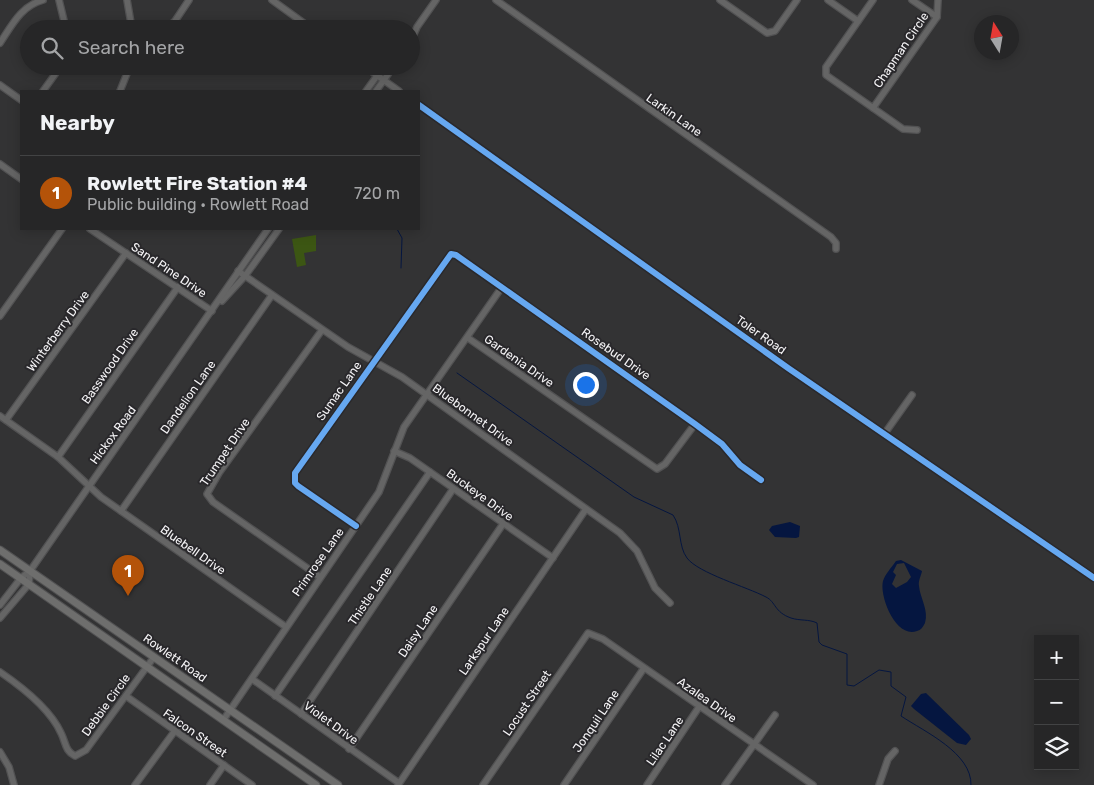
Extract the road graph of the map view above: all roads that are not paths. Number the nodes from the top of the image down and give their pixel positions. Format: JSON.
{"nodes":[{"id":1,"x":43,"y":0,"type":"edge"},
{"id":2,"x":59,"y":0,"type":"edge"},
{"id":3,"x":127,"y":0,"type":"edge"},
{"id":4,"x":189,"y":0,"type":"edge"},
{"id":5,"x":272,"y":0,"type":"edge"},
{"id":6,"x":436,"y":0,"type":"edge"},
{"id":7,"x":496,"y":0,"type":"edge"},
{"id":8,"x":721,"y":0,"type":"edge"},
{"id":9,"x":797,"y":0,"type":"edge"},
{"id":10,"x":828,"y":0,"type":"edge"},
{"id":11,"x":874,"y":0,"type":"edge"},
{"id":12,"x":912,"y":0,"type":"edge"},
{"id":13,"x":938,"y":0,"type":"edge"},
{"id":14,"x":937,"y":17,"type":"junction"},
{"id":15,"x":64,"y":20,"type":"edge"},
{"id":16,"x":130,"y":20,"type":"edge"},
{"id":17,"x":176,"y":20,"type":"edge"},
{"id":18,"x":300,"y":20,"type":"edge"},
{"id":19,"x":858,"y":21,"type":"junction"},
{"id":20,"x":420,"y":23,"type":"edge"},
{"id":21,"x":0,"y":43,"type":"edge"},
{"id":22,"x":54,"y":75,"type":"edge"},
{"id":23,"x":126,"y":75,"type":"edge"},
{"id":24,"x":388,"y":75,"type":"edge"},
{"id":25,"x":377,"y":76,"type":"joint"},
{"id":26,"x":384,"y":80,"type":"junction"},
{"id":27,"x":0,"y":85,"type":"edge"},
{"id":28,"x":44,"y":90,"type":"edge"},
{"id":29,"x":120,"y":90,"type":"edge"},
{"id":30,"x":367,"y":90,"type":"edge"},
{"id":31,"x":377,"y":90,"type":"edge"},
{"id":32,"x":398,"y":90,"type":"edge"},
{"id":33,"x":20,"y":99,"type":"edge"},
{"id":34,"x":420,"y":106,"type":"edge"},
{"id":35,"x":873,"y":108,"type":"junction"},
{"id":36,"x":917,"y":130,"type":"dead end"},
{"id":37,"x":0,"y":164,"type":"edge"},
{"id":38,"x":20,"y":178,"type":"edge"},
{"id":39,"x":61,"y":230,"type":"edge"},
{"id":40,"x":92,"y":230,"type":"edge"},
{"id":41,"x":267,"y":230,"type":"edge"},
{"id":42,"x":278,"y":230,"type":"edge"},
{"id":43,"x":836,"y":249,"type":"dead end"},
{"id":44,"x":126,"y":253,"type":"junction"},
{"id":45,"x":452,"y":254,"type":"joint"},
{"id":46,"x":238,"y":271,"type":"junction"},
{"id":47,"x":245,"y":276,"type":"junction"},
{"id":48,"x":178,"y":287,"type":"junction"},
{"id":49,"x":502,"y":287,"type":"junction"},
{"id":50,"x":272,"y":295,"type":"junction"},
{"id":51,"x":212,"y":311,"type":"junction"},
{"id":52,"x":0,"y":316,"type":"edge"},
{"id":53,"x":322,"y":330,"type":"junction"},
{"id":54,"x":468,"y":338,"type":"junction"},
{"id":55,"x":374,"y":360,"type":"junction"},
{"id":56,"x":426,"y":393,"type":"junction"},
{"id":57,"x":912,"y":395,"type":"dead end"},
{"id":58,"x":0,"y":416,"type":"edge"},
{"id":59,"x":6,"y":420,"type":"junction"},
{"id":60,"x":695,"y":424,"type":"junction"},
{"id":61,"x":885,"y":433,"type":"junction"},
{"id":62,"x":394,"y":451,"type":"junction"},
{"id":63,"x":58,"y":457,"type":"junction"},
{"id":64,"x":430,"y":472,"type":"junction"},
{"id":65,"x":762,"y":480,"type":"dead end"},
{"id":66,"x":89,"y":487,"type":"junction"},
{"id":67,"x":453,"y":489,"type":"junction"},
{"id":68,"x":586,"y":509,"type":"junction"},
{"id":69,"x":121,"y":511,"type":"junction"},
{"id":70,"x":502,"y":524,"type":"junction"},
{"id":71,"x":356,"y":526,"type":"junction"},
{"id":72,"x":0,"y":550,"type":"edge"},
{"id":73,"x":553,"y":558,"type":"junction"},
{"id":74,"x":0,"y":564,"type":"edge"},
{"id":75,"x":30,"y":571,"type":"junction"},
{"id":76,"x":320,"y":577,"type":"junction"},
{"id":77,"x":21,"y":578,"type":"junction"},
{"id":78,"x":1094,"y":578,"type":"edge"},
{"id":79,"x":29,"y":584,"type":"junction"},
{"id":80,"x":670,"y":603,"type":"dead end"},
{"id":81,"x":0,"y":605,"type":"edge"},
{"id":82,"x":0,"y":618,"type":"edge"},
{"id":83,"x":286,"y":627,"type":"junction"},
{"id":84,"x":588,"y":633,"type":"joint"},
{"id":85,"x":154,"y":657,"type":"junction"},
{"id":86,"x":147,"y":666,"type":"junction"},
{"id":87,"x":644,"y":668,"type":"junction"},
{"id":88,"x":0,"y":672,"type":"edge"},
{"id":89,"x":252,"y":679,"type":"junction"},
{"id":90,"x":126,"y":696,"type":"junction"},
{"id":91,"x":275,"y":696,"type":"junction"},
{"id":92,"x":699,"y":707,"type":"junction"},
{"id":93,"x":231,"y":709,"type":"junction"},
{"id":94,"x":301,"y":714,"type":"junction"},
{"id":95,"x":775,"y":715,"type":"dead end"},
{"id":96,"x":224,"y":719,"type":"junction"},
{"id":97,"x":174,"y":732,"type":"junction"},
{"id":98,"x":754,"y":744,"type":"junction"},
{"id":99,"x":349,"y":749,"type":"junction"},
{"id":100,"x":895,"y":751,"type":"dead end"},
{"id":101,"x":0,"y":752,"type":"edge"},
{"id":102,"x":224,"y":765,"type":"junction"},
{"id":103,"x":805,"y":783,"type":"edge"},
{"id":104,"x":399,"y":784,"type":"edge"},
{"id":105,"x":14,"y":785,"type":"edge"},
{"id":106,"x":135,"y":785,"type":"edge"},
{"id":107,"x":210,"y":785,"type":"edge"},
{"id":108,"x":252,"y":785,"type":"edge"},
{"id":109,"x":316,"y":785,"type":"edge"},
{"id":110,"x":338,"y":785,"type":"edge"},
{"id":111,"x":483,"y":785,"type":"edge"},
{"id":112,"x":564,"y":785,"type":"edge"},
{"id":113,"x":647,"y":785,"type":"edge"},
{"id":114,"x":726,"y":785,"type":"edge"},
{"id":115,"x":813,"y":785,"type":"edge"},
{"id":116,"x":879,"y":785,"type":"edge"}],
"edges":[{"from":1,"to":21,"type":"street"},
{"from":2,"to":15,"type":"street"},
{"from":3,"to":16,"type":"street"},
{"from":4,"to":17,"type":"street"},
{"from":5,"to":18,"type":"street"},
{"from":6,"to":20,"type":"street"},
{"from":7,"to":43,"type":"street","name":"Larkin Lane"},
{"from":8,"to":9,"type":"street"},
{"from":10,"to":19,"type":"street"},
{"from":11,"to":19,"type":"street"},
{"from":12,"to":14,"type":"street"},
{"from":13,"to":14,"type":"street","name":"Chapman Circle"},
{"from":14,"to":35,"type":"street","name":"Chapman Circle"},
{"from":19,"to":35,"type":"street"},
{"from":22,"to":28,"type":"street"},
{"from":23,"to":29,"type":"street"},
{"from":24,"to":26,"type":"street"},
{"from":25,"to":26,"type":"street"},
{"from":25,"to":30,"type":"street"},
{"from":26,"to":31,"type":"street"},
{"from":26,"to":32,"type":"street"},
{"from":27,"to":33,"type":"street"},
{"from":34,"to":61,"type":"street","name":"Toler Road"},
{"from":35,"to":36,"type":"street"},
{"from":37,"to":38,"type":"street"},
{"from":39,"to":52,"type":"street"},
{"from":40,"to":44,"type":"street","name":"Sand Pine Drive"},
{"from":41,"to":46,"type":"street","name":"Hickox Road"},
{"from":42,"to":47,"type":"street","name":"Hickox Road"},
{"from":44,"to":48,"type":"street","name":"Sand Pine Drive"},
{"from":44,"to":59,"type":"street","name":"Winterberry Drive"},
{"from":45,"to":49,"type":"street","name":"Rosebud Drive"},
{"from":45,"to":55,"type":"street","name":"Sumac Lane"},
{"from":46,"to":47,"type":"street","name":"Bluebonnet Drive"},
{"from":46,"to":51,"type":"street","name":"Hickox Road"},
{"from":47,"to":50,"type":"street","name":"Bluebonnet Drive"},
{"from":47,"to":51,"type":"street","name":"Hickox Road"},
{"from":48,"to":51,"type":"street","name":"Sand Pine Drive"},
{"from":48,"to":63,"type":"street","name":"Basswood Drive"},
{"from":49,"to":54,"type":"street","name":"Primrose Lane"},
{"from":49,"to":60,"type":"street","name":"Rosebud Drive"},
{"from":50,"to":53,"type":"street","name":"Bluebonnet Drive"},
{"from":50,"to":69,"type":"street","name":"Dandelion Lane"},
{"from":51,"to":66,"type":"street","name":"Hickox Road"},
{"from":53,"to":55,"type":"street","name":"Bluebonnet Drive"},
{"from":53,"to":76,"type":"street","name":"Trumpet Drive"},
{"from":54,"to":56,"type":"street","name":"Primrose Lane"},
{"from":54,"to":60,"type":"street","name":"Gardenia Drive"},
{"from":55,"to":56,"type":"street","name":"Bluebonnet Drive"},
{"from":55,"to":71,"type":"street","name":"Sumac Lane"},
{"from":56,"to":62,"type":"street","name":"Primrose Lane"},
{"from":56,"to":68,"type":"street","name":"Bluebonnet Drive"},
{"from":57,"to":61,"type":"street"},
{"from":58,"to":59,"type":"street","name":"Bluebell Drive"},
{"from":59,"to":63,"type":"street","name":"Bluebell Drive"},
{"from":60,"to":65,"type":"street","name":"Rosebud Drive"},
{"from":61,"to":78,"type":"street","name":"Toler Road"},
{"from":62,"to":64,"type":"street","name":"Buckeye Drive"},
{"from":62,"to":71,"type":"street","name":"Primrose Lane"},
{"from":63,"to":66,"type":"street","name":"Bluebell Drive"},
{"from":64,"to":67,"type":"street","name":"Buckeye Drive"},
{"from":64,"to":91,"type":"street"},
{"from":66,"to":69,"type":"street","name":"Bluebell Drive"},
{"from":66,"to":75,"type":"street","name":"Hickox Road"},
{"from":67,"to":70,"type":"street","name":"Buckeye Drive"},
{"from":67,"to":94,"type":"street","name":"Thistle Lane"},
{"from":68,"to":73,"type":"street","name":"Larkspur Lane"},
{"from":68,"to":80,"type":"street","name":"Bluebonnet Drive"},
{"from":69,"to":83,"type":"street","name":"Bluebell Drive"},
{"from":70,"to":73,"type":"street","name":"Buckeye Drive"},
{"from":70,"to":99,"type":"street","name":"Daisy Lane"},
{"from":71,"to":76,"type":"street","name":"Primrose Lane"},
{"from":72,"to":75,"type":"main road","name":"Rowlett Road"},
{"from":73,"to":104,"type":"street","name":"Larkspur Lane"},
{"from":74,"to":77,"type":"main road","name":"Rowlett Road"},
{"from":75,"to":77,"type":"street","name":"Hickox Road"},
{"from":75,"to":79,"type":"street"},
{"from":75,"to":85,"type":"main road","name":"Rowlett Road"},
{"from":76,"to":83,"type":"street","name":"Primrose Lane"},
{"from":77,"to":79,"type":"main road","name":"Rowlett Road"},
{"from":77,"to":81,"type":"street","name":"Hickox Road"},
{"from":79,"to":82,"type":"street"},
{"from":79,"to":86,"type":"main road","name":"Rowlett Road"},
{"from":83,"to":89,"type":"street","name":"Primrose Lane"},
{"from":84,"to":87,"type":"street","name":"Azalea Drive"},
{"from":84,"to":111,"type":"street","name":"Locust Street"},
{"from":85,"to":86,"type":"street","name":"Debbie Circle"},
{"from":85,"to":93,"type":"main road","name":"Rowlett Road"},
{"from":86,"to":90,"type":"street","name":"Debbie Circle"},
{"from":86,"to":96,"type":"main road","name":"Rowlett Road"},
{"from":87,"to":92,"type":"street","name":"Azalea Drive"},
{"from":87,"to":112,"type":"street","name":"Jonquil Lane"},
{"from":88,"to":90,"type":"street","name":"Debbie Circle"},
{"from":89,"to":91,"type":"street","name":"Violet Drive"},
{"from":89,"to":93,"type":"street","name":"Primrose Lane"},
{"from":90,"to":97,"type":"street","name":"Falcon Street"},
{"from":91,"to":94,"type":"street","name":"Violet Drive"},
{"from":92,"to":98,"type":"street","name":"Azalea Drive"},
{"from":92,"to":113,"type":"street","name":"Lilac Lane"},
{"from":93,"to":96,"type":"street","name":"Primrose Lane"},
{"from":93,"to":110,"type":"main road","name":"Rowlett Road"},
{"from":94,"to":99,"type":"street","name":"Violet Drive"},
{"from":95,"to":98,"type":"street"},
{"from":96,"to":109,"type":"main road","name":"Rowlett Road"},
{"from":97,"to":102,"type":"street","name":"Falcon Street"},
{"from":97,"to":106,"type":"street"},
{"from":98,"to":103,"type":"street","name":"Azalea Drive"},
{"from":98,"to":114,"type":"street"},
{"from":99,"to":104,"type":"street","name":"Violet Drive"},
{"from":100,"to":116,"type":"street"},
{"from":101,"to":105,"type":"street"},
{"from":102,"to":107,"type":"street"},
{"from":102,"to":108,"type":"street","name":"Falcon Street"},
{"from":103,"to":115,"type":"street","name":"Azalea Drive"}]}
